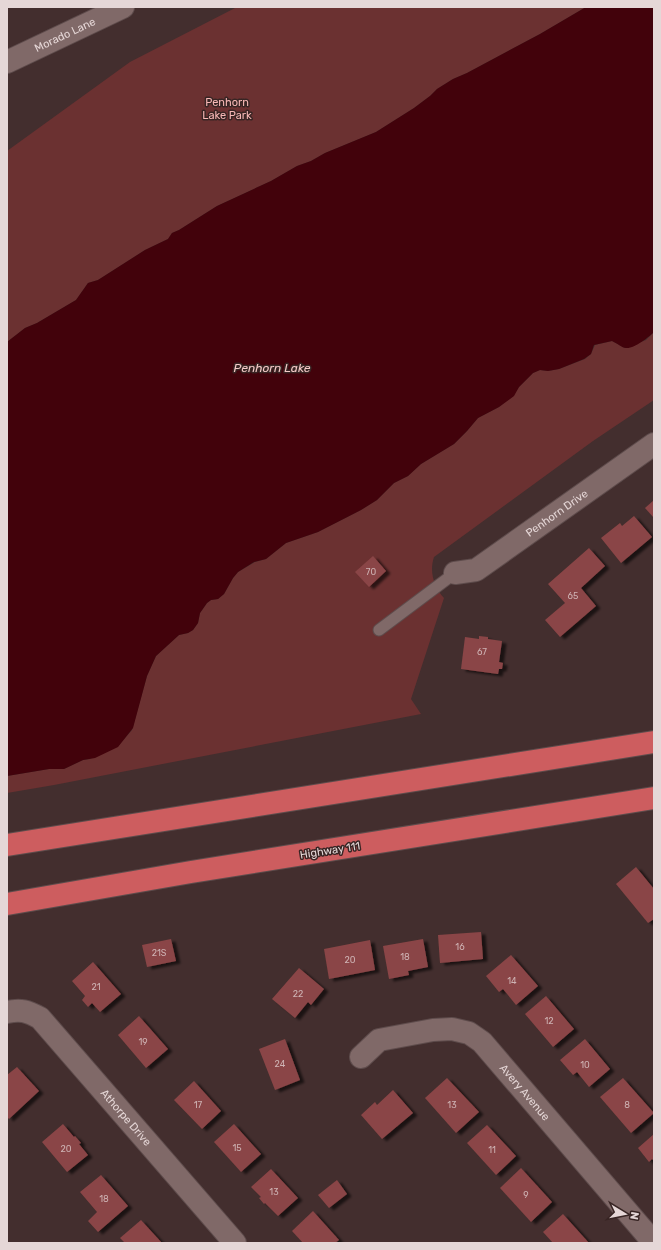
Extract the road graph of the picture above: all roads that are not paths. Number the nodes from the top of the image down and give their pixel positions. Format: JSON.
{"nodes":[{"id":1,"x":123,"y":7,"type":"edge"},
{"id":2,"x":7,"y":62,"type":"edge"},
{"id":3,"x":654,"y":444,"type":"edge"},
{"id":4,"x":455,"y":573,"type":"joint"},
{"id":5,"x":380,"y":630,"type":"dead end"},
{"id":6,"x":654,"y":742,"type":"edge"},
{"id":7,"x":654,"y":798,"type":"edge"},
{"id":8,"x":7,"y":845,"type":"edge"},
{"id":9,"x":7,"y":904,"type":"edge"},
{"id":10,"x":7,"y":1012,"type":"edge"},
{"id":11,"x":361,"y":1057,"type":"dead end"},
{"id":12,"x":235,"y":1243,"type":"edge"},
{"id":13,"x":654,"y":1243,"type":"edge"}],
"edges":[{"from":1,"to":2,"type":"street","name":"Morado Lane"},
{"from":3,"to":4,"type":"street","name":"Penhorn Drive"},
{"from":4,"to":5,"type":"lane"},
{"from":6,"to":8,"type":"highway"},
{"from":7,"to":9,"type":"highway","name":"Highway 111"},
{"from":10,"to":12,"type":"street","name":"Athorpe Drive"},
{"from":11,"to":13,"type":"street","name":"Avery Avenue"}]}
